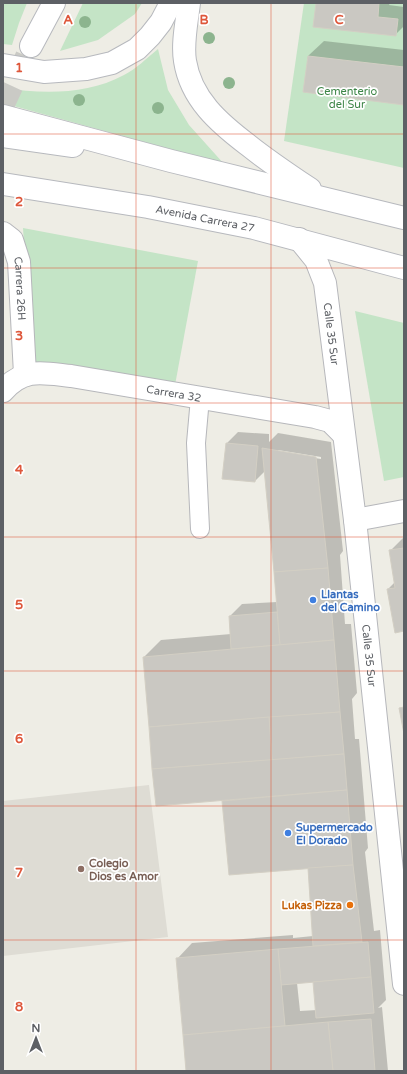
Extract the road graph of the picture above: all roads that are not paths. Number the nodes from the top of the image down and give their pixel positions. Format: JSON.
{"nodes":[{"id":1,"x":54,"y":3,"type":"edge"},
{"id":2,"x":171,"y":3,"type":"edge"},
{"id":3,"x":189,"y":3,"type":"edge"},
{"id":4,"x":31,"y":46,"type":"tunnel mouth"},
{"id":5,"x":3,"y":65,"type":"edge"},
{"id":6,"x":3,"y":116,"type":"edge"},
{"id":7,"x":3,"y":136,"type":"edge"},
{"id":8,"x":171,"y":161,"type":"junction"},
{"id":9,"x":3,"y":184,"type":"edge"},
{"id":10,"x":323,"y":198,"type":"junction"},
{"id":11,"x":404,"y":218,"type":"edge"},
{"id":12,"x":3,"y":233,"type":"edge"},
{"id":13,"x":299,"y":239,"type":"junction"},
{"id":14,"x":404,"y":268,"type":"edge"},
{"id":15,"x":24,"y":374,"type":"junction"},
{"id":16,"x":3,"y":391,"type":"edge"},
{"id":17,"x":200,"y":398,"type":"junction"},
{"id":18,"x":344,"y":435,"type":"junction"},
{"id":19,"x":404,"y":511,"type":"edge"},
{"id":20,"x":355,"y":520,"type":"junction"},
{"id":21,"x":200,"y":528,"type":"dead end"},
{"id":22,"x":404,"y":984,"type":"edge"}],
"edges":[{"from":1,"to":4,"type":"main road"},
{"from":2,"to":5,"type":"main road"},
{"from":3,"to":10,"type":"main road"},
{"from":6,"to":8,"type":"main road"},
{"from":7,"to":8,"type":"main road"},
{"from":8,"to":10,"type":"main road"},
{"from":9,"to":13,"type":"main road","name":"Avenida Carrera 27"},
{"from":10,"to":11,"type":"main road"},
{"from":12,"to":15,"type":"main road","name":"Carrera 26H"},
{"from":13,"to":14,"type":"main road","name":"Avenida Carrera 27"},
{"from":13,"to":18,"type":"main road","name":"Calle 35 Sur"},
{"from":15,"to":16,"type":"main road"},
{"from":15,"to":17,"type":"main road","name":"Carrera 32"},
{"from":17,"to":18,"type":"main road","name":"Carrera 32"},
{"from":17,"to":21,"type":"lane"},
{"from":18,"to":20,"type":"main road","name":"Calle 35 Sur"},
{"from":19,"to":20,"type":"main road"},
{"from":20,"to":22,"type":"main road","name":"Calle 35 Sur"}]}
